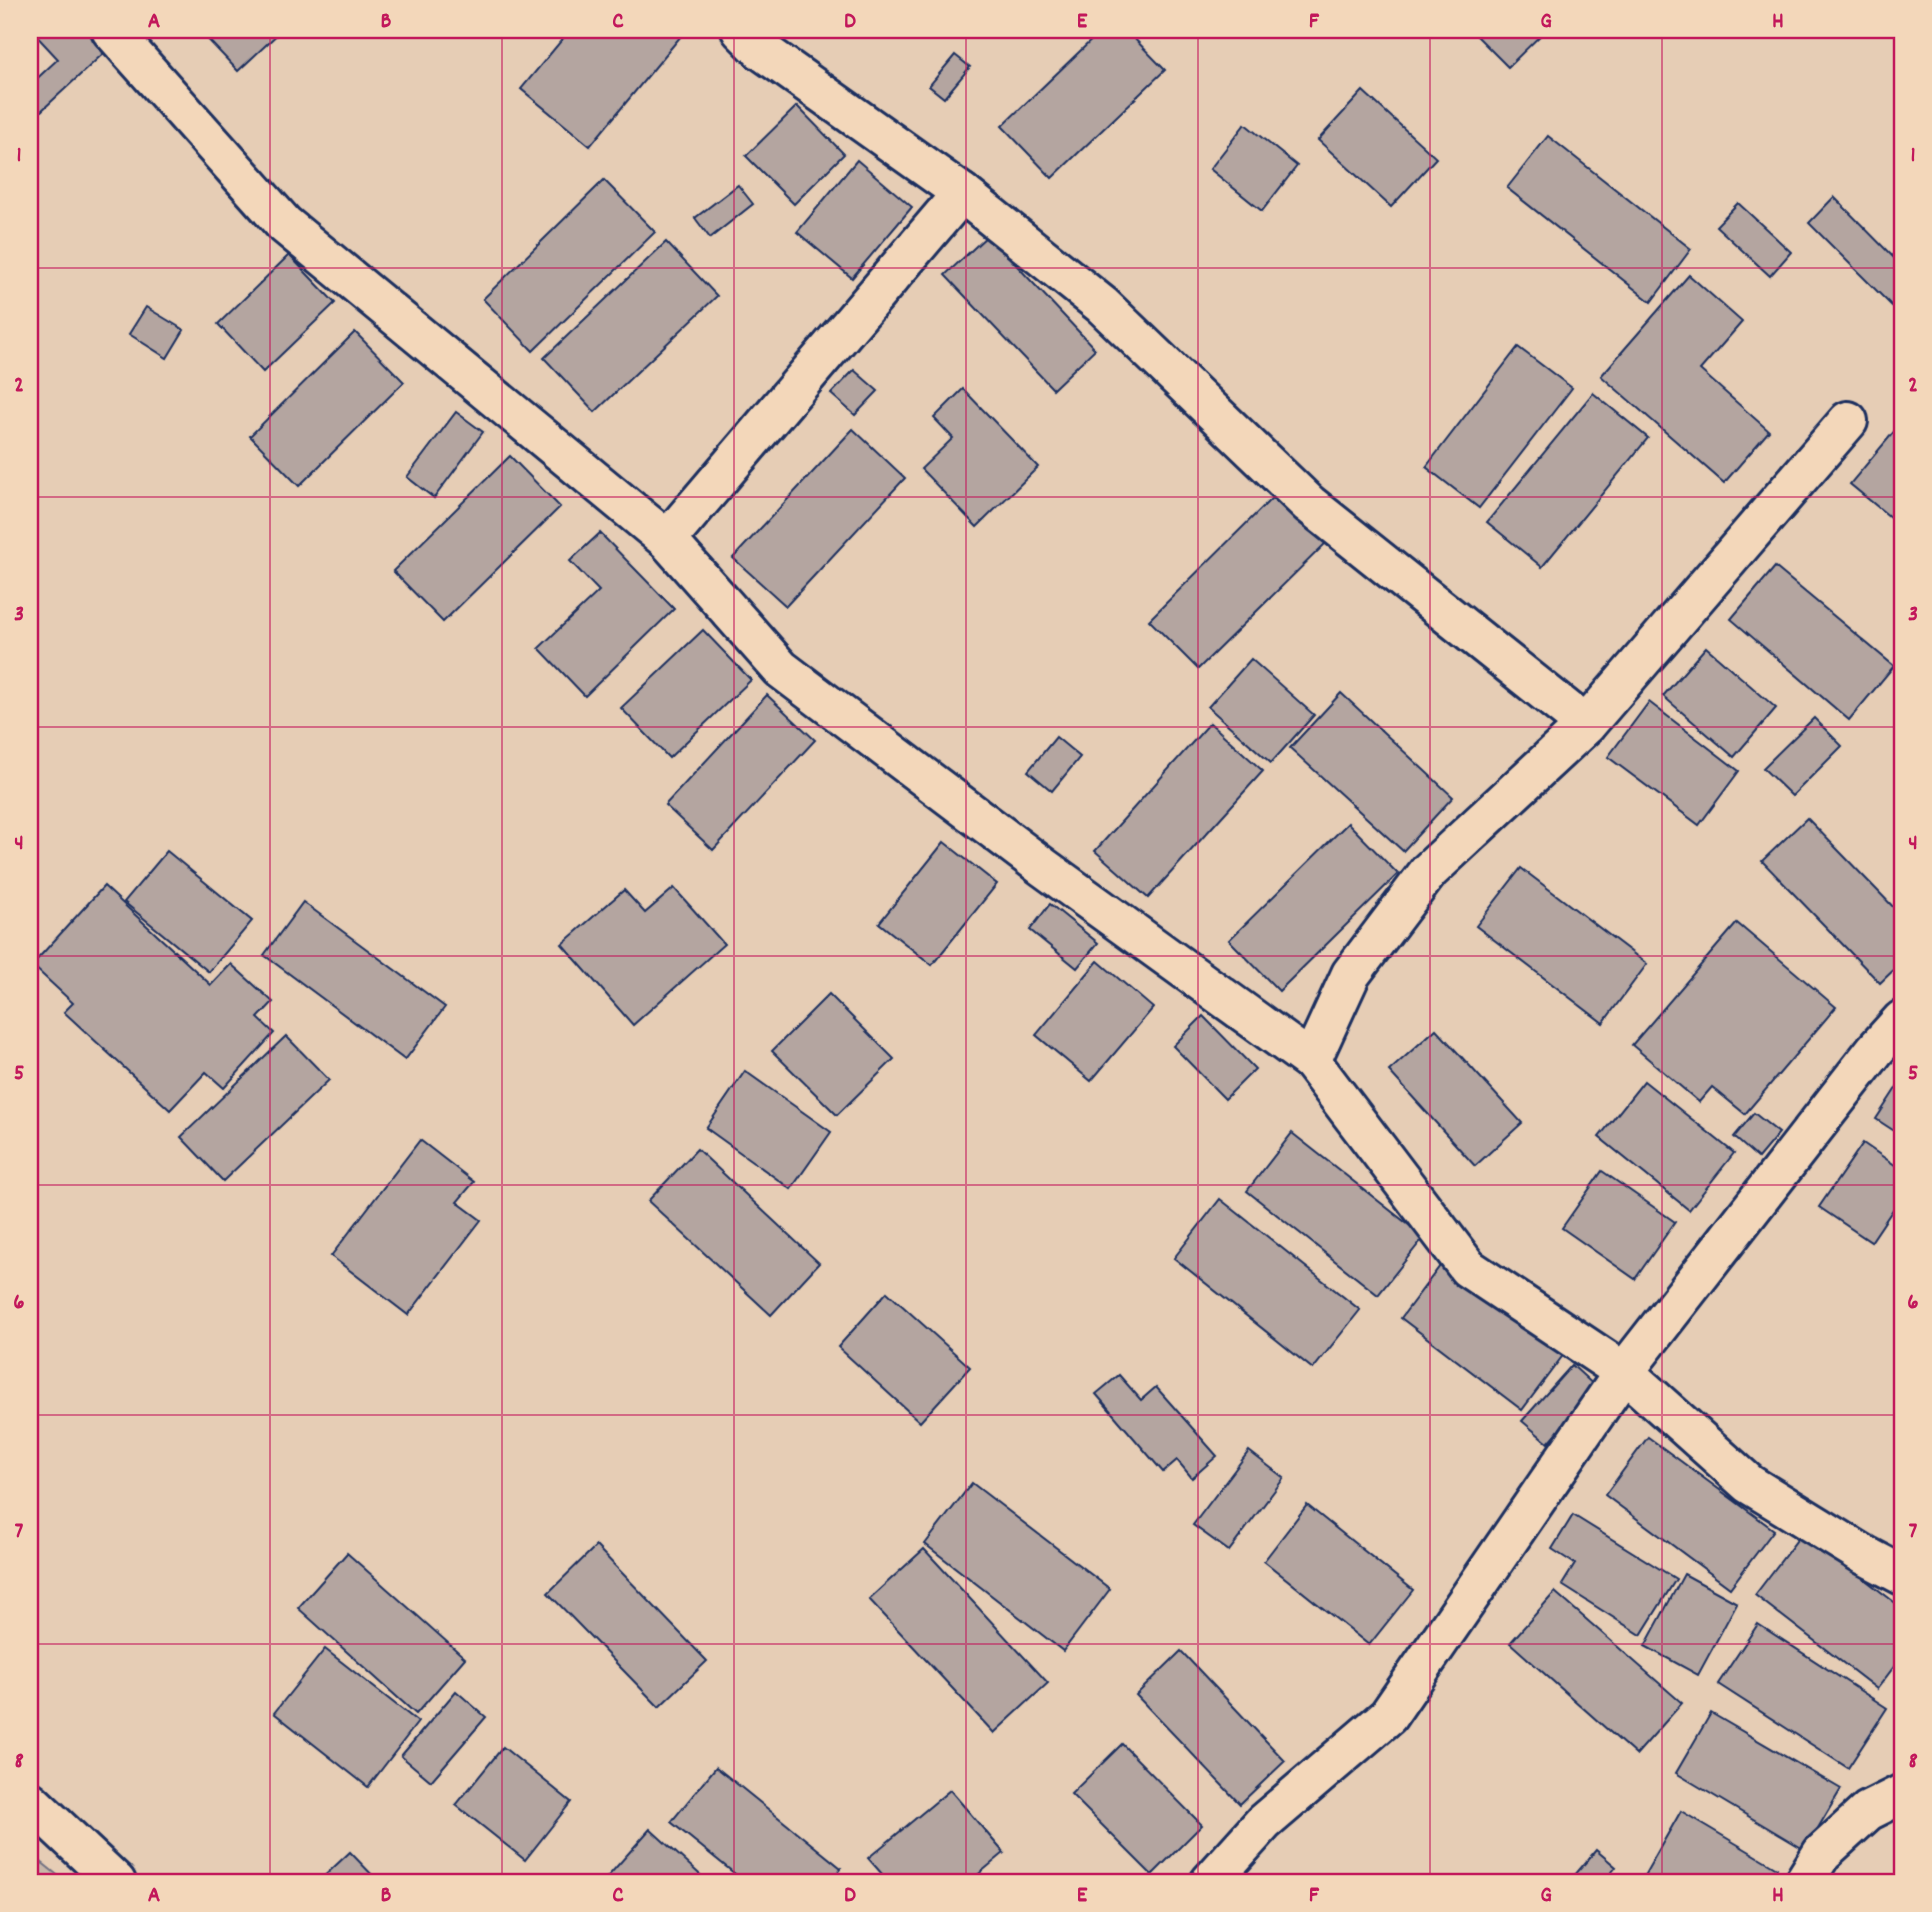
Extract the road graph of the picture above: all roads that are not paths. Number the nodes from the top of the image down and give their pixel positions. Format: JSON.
{"nodes":[{"id":1,"x":111,"y":30,"type":"edge"},
{"id":2,"x":741,"y":30,"type":"edge"},
{"id":3,"x":962,"y":193,"type":"junction"},
{"id":4,"x":1848,"y":421,"type":"dead end"},
{"id":5,"x":667,"y":540,"type":"junction"},
{"id":6,"x":1586,"y":725,"type":"junction"},
{"id":7,"x":1902,"y":1020,"type":"edge"},
{"id":8,"x":1311,"y":1061,"type":"junction"},
{"id":9,"x":1624,"y":1372,"type":"junction"},
{"id":10,"x":1902,"y":1575,"type":"edge"},
{"id":11,"x":1902,"y":1794,"type":"edge"},
{"id":12,"x":30,"y":1801,"type":"edge"},
{"id":13,"x":117,"y":1882,"type":"edge"},
{"id":14,"x":1210,"y":1882,"type":"edge"},
{"id":15,"x":1804,"y":1882,"type":"edge"}],
"edges":[{"from":1,"to":5,"type":"street"},
{"from":2,"to":3,"type":"street"},
{"from":3,"to":5,"type":"street"},
{"from":3,"to":6,"type":"street"},
{"from":4,"to":6,"type":"street"},
{"from":5,"to":8,"type":"street"},
{"from":6,"to":8,"type":"street"},
{"from":7,"to":9,"type":"street"},
{"from":8,"to":9,"type":"street"},
{"from":9,"to":10,"type":"street"},
{"from":9,"to":14,"type":"street"},
{"from":11,"to":15,"type":"street"},
{"from":12,"to":13,"type":"street"}]}
